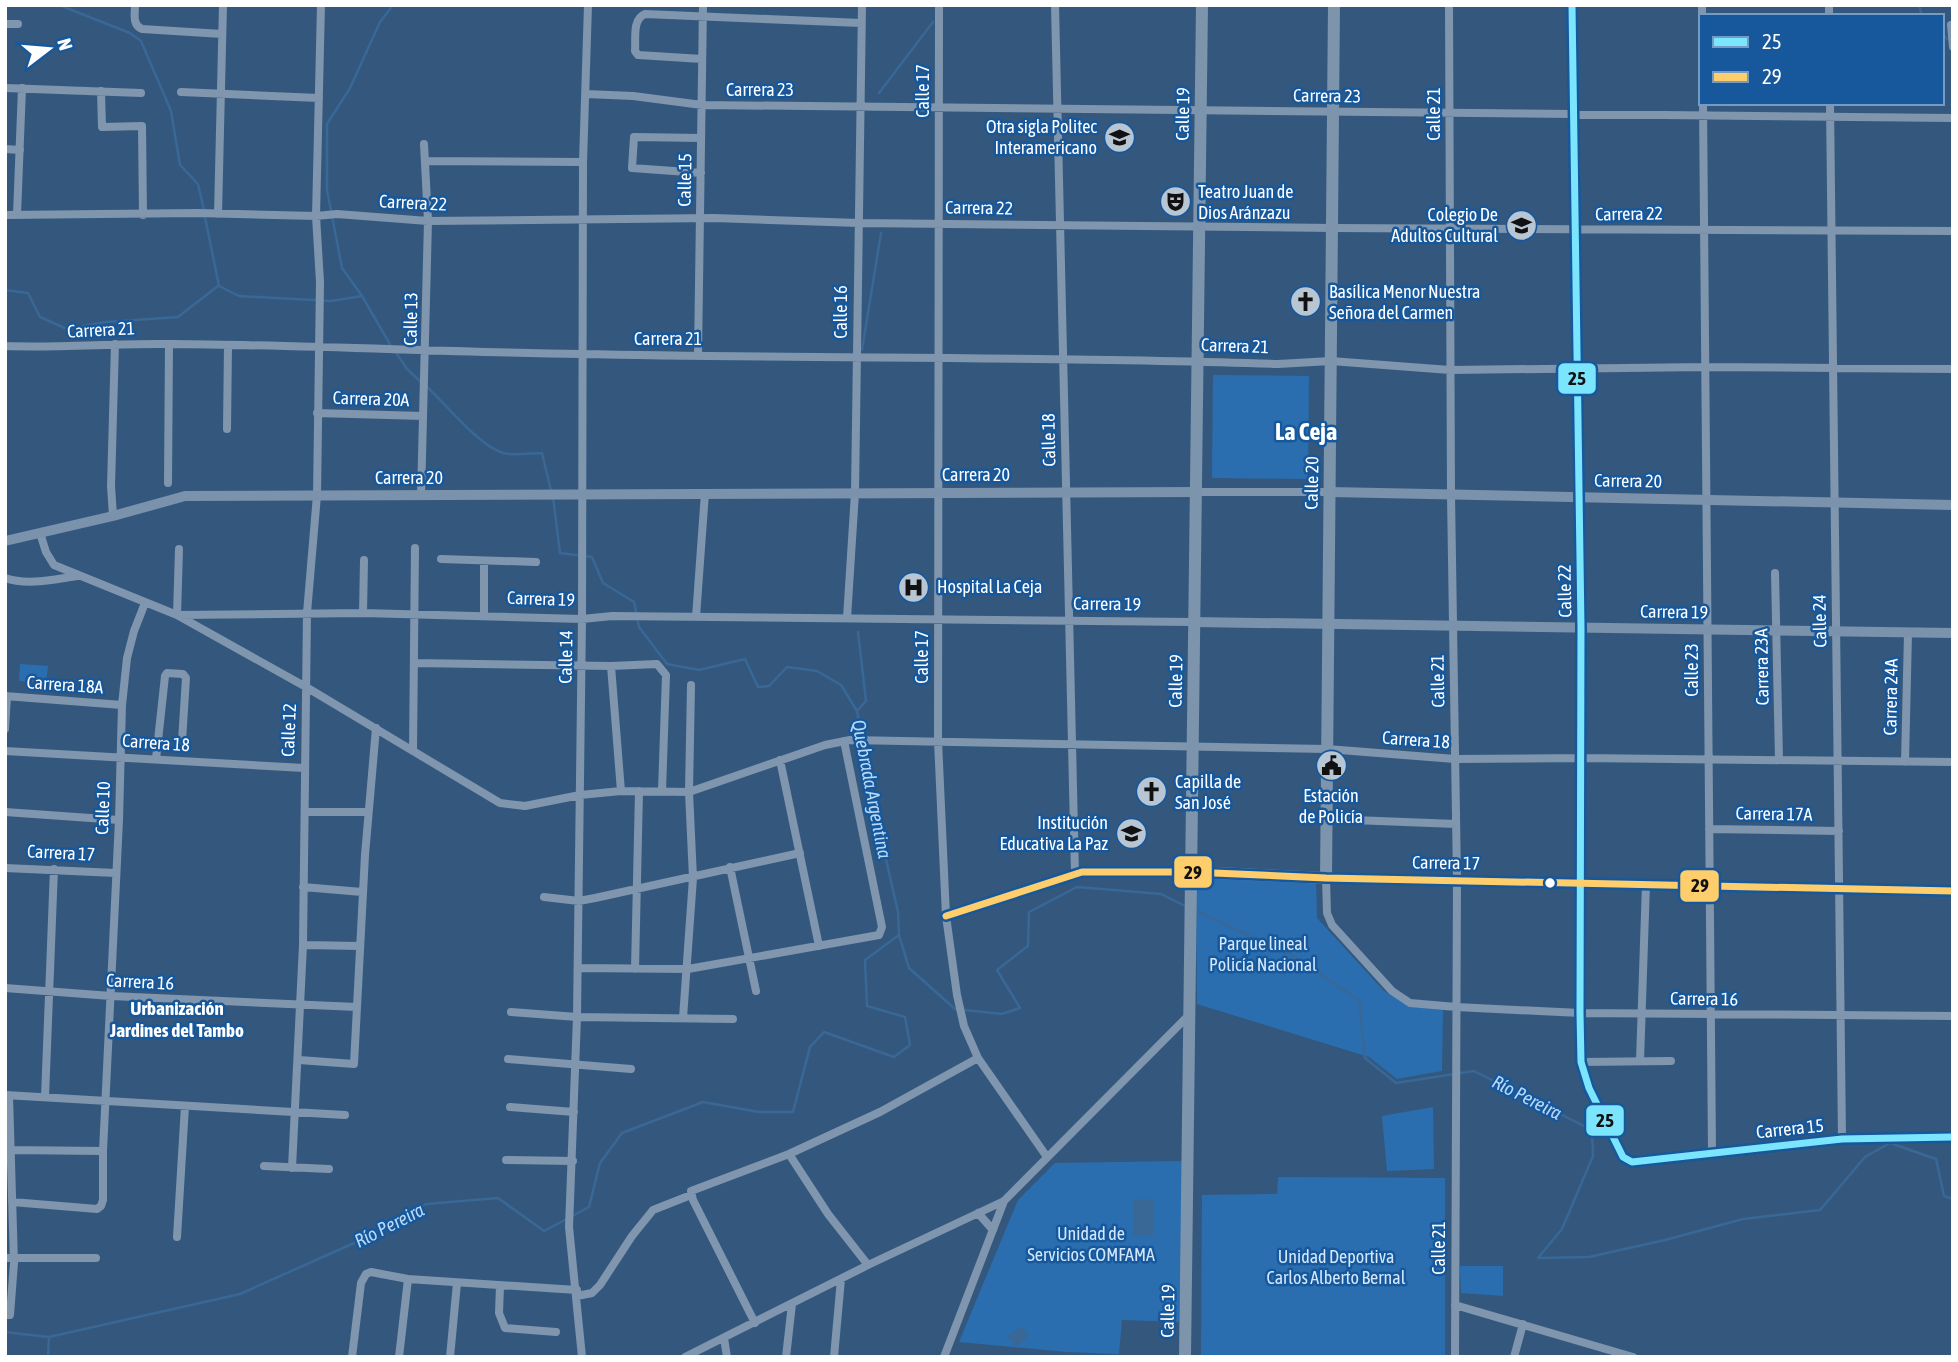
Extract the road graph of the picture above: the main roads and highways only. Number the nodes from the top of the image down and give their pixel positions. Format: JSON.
{"nodes":[{"id":1,"x":1202,"y":5,"type":"edge"},
{"id":2,"x":1334,"y":5,"type":"edge"},
{"id":3,"x":1196,"y":492,"type":"junction"},
{"id":4,"x":1330,"y":492,"type":"junction"},
{"id":5,"x":1953,"y":505,"type":"edge"},
{"id":6,"x":5,"y":541,"type":"edge"},
{"id":7,"x":1194,"y":622,"type":"junction"},
{"id":8,"x":1329,"y":624,"type":"junction"},
{"id":9,"x":1953,"y":633,"type":"edge"},
{"id":10,"x":1191,"y":872,"type":"junction"},
{"id":11,"x":1326,"y":878,"type":"joint"},
{"id":12,"x":1185,"y":1357,"type":"edge"}],
"edges":[{"from":1,"to":3,"type":"main road","name":"Calle 19"},
{"from":2,"to":4,"type":"main road","name":"Calle 20"},
{"from":3,"to":6,"type":"main road","name":"Carrera 20"},
{"from":3,"to":7,"type":"main road","name":"Calle 19"},
{"from":4,"to":5,"type":"main road","name":"Carrera 20"},
{"from":4,"to":8,"type":"main road","name":"Calle 20"},
{"from":7,"to":8,"type":"main road","name":"Carrera 19"},
{"from":7,"to":10,"type":"main road","name":"Calle 19"},
{"from":8,"to":9,"type":"main road","name":"Carrera 19"},
{"from":8,"to":11,"type":"main road","name":"Calle 20"},
{"from":10,"to":11,"type":"main road","name":"Carrera 17"},
{"from":10,"to":12,"type":"main road","name":"Calle 19"}]}
